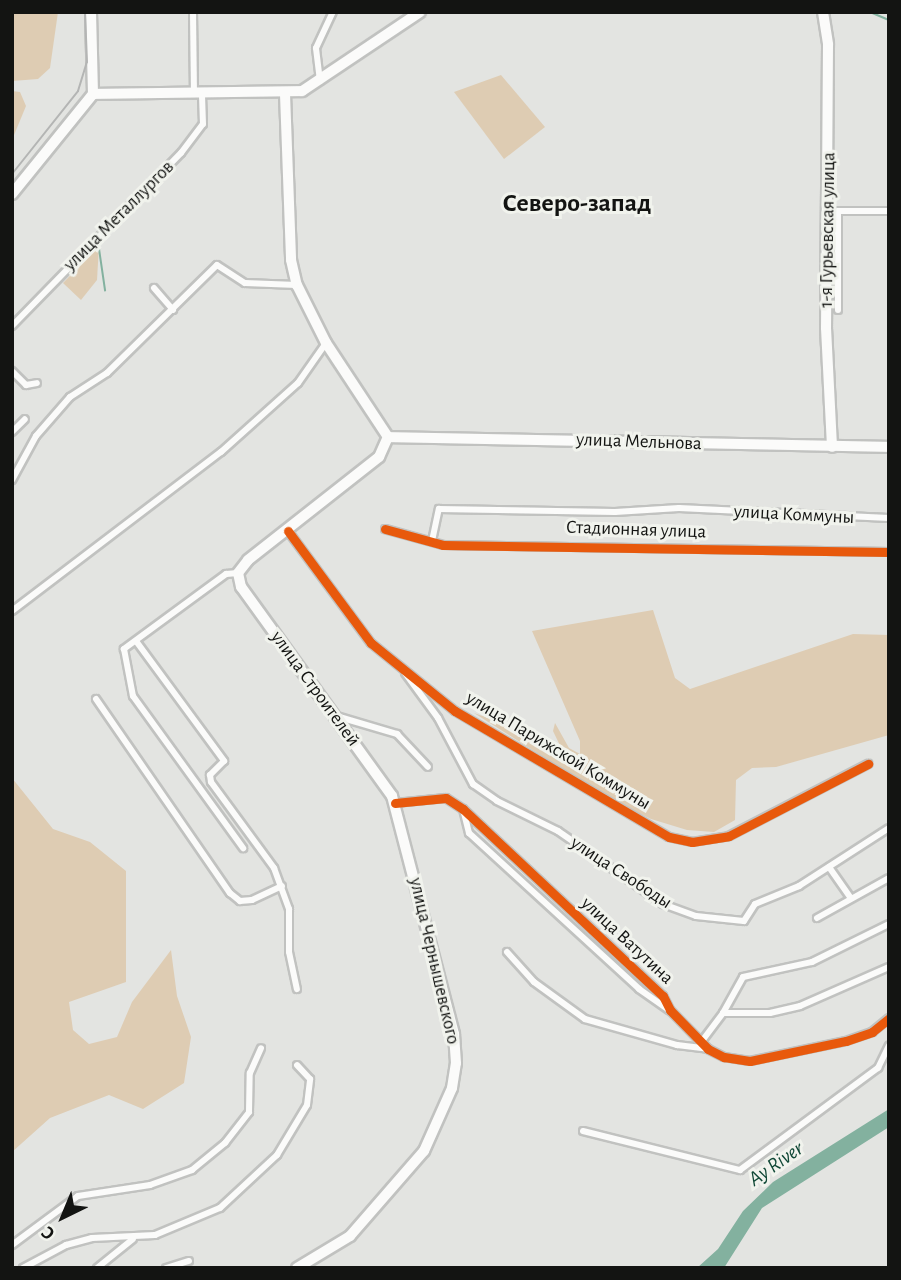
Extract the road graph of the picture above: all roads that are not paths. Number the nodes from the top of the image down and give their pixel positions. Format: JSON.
{"nodes":[{"id":1,"x":91,"y":12,"type":"edge"},
{"id":2,"x":193,"y":12,"type":"edge"},
{"id":3,"x":333,"y":12,"type":"edge"},
{"id":4,"x":419,"y":12,"type":"edge"},
{"id":5,"x":824,"y":12,"type":"edge"},
{"id":6,"x":320,"y":83,"type":"junction"},
{"id":7,"x":93,"y":94,"type":"junction"},
{"id":8,"x":285,"y":94,"type":"junction"},
{"id":9,"x":198,"y":95,"type":"junction"},
{"id":10,"x":12,"y":194,"type":"edge"},
{"id":11,"x":889,"y":211,"type":"edge"},
{"id":12,"x":297,"y":285,"type":"junction"},
{"id":13,"x":154,"y":288,"type":"dead end"},
{"id":14,"x":173,"y":310,"type":"junction"},
{"id":15,"x":838,"y":310,"type":"dead end"},
{"id":16,"x":12,"y":326,"type":"edge"},
{"id":17,"x":326,"y":343,"type":"junction"},
{"id":18,"x":12,"y":371,"type":"edge"},
{"id":19,"x":37,"y":383,"type":"dead end"},
{"id":20,"x":25,"y":419,"type":"dead end"},
{"id":21,"x":12,"y":432,"type":"edge"},
{"id":22,"x":388,"y":437,"type":"junction"},
{"id":23,"x":832,"y":447,"type":"junction"},
{"id":24,"x":889,"y":447,"type":"edge"},
{"id":25,"x":12,"y":481,"type":"edge"},
{"id":26,"x":889,"y":518,"type":"edge"},
{"id":27,"x":385,"y":529,"type":"dead end"},
{"id":28,"x":288,"y":531,"type":"junction"},
{"id":29,"x":432,"y":541,"type":"junction"},
{"id":30,"x":889,"y":552,"type":"edge"},
{"id":31,"x":238,"y":573,"type":"junction"},
{"id":32,"x":12,"y":611,"type":"edge"},
{"id":33,"x":136,"y":641,"type":"junction"},
{"id":34,"x":396,"y":661,"type":"junction"},
{"id":35,"x":96,"y":699,"type":"dead end"},
{"id":36,"x":336,"y":716,"type":"junction"},
{"id":37,"x":868,"y":764,"type":"dead end"},
{"id":38,"x":428,"y":767,"type":"dead end"},
{"id":39,"x":395,"y":803,"type":"junction"},
{"id":40,"x":463,"y":809,"type":"junction"},
{"id":41,"x":889,"y":828,"type":"edge"},
{"id":42,"x":243,"y":848,"type":"dead end"},
{"id":43,"x":829,"y":867,"type":"junction"},
{"id":44,"x":889,"y":878,"type":"edge"},
{"id":45,"x":282,"y":886,"type":"junction"},
{"id":46,"x":850,"y":897,"type":"junction"},
{"id":47,"x":817,"y":918,"type":"dead end"},
{"id":48,"x":889,"y":924,"type":"edge"},
{"id":49,"x":507,"y":952,"type":"dead end"},
{"id":50,"x":889,"y":967,"type":"edge"},
{"id":51,"x":297,"y":989,"type":"dead end"},
{"id":52,"x":670,"y":1010,"type":"junction"},
{"id":53,"x":723,"y":1013,"type":"junction"},
{"id":54,"x":889,"y":1018,"type":"edge"},
{"id":55,"x":702,"y":1041,"type":"junction"},
{"id":56,"x":889,"y":1045,"type":"edge"},
{"id":57,"x":261,"y":1048,"type":"dead end"},
{"id":58,"x":708,"y":1049,"type":"junction"},
{"id":59,"x":297,"y":1065,"type":"dead end"},
{"id":60,"x":583,"y":1130,"type":"dead end"},
{"id":61,"x":134,"y":1238,"type":"junction"},
{"id":62,"x":12,"y":1245,"type":"edge"},
{"id":63,"x":189,"y":1261,"type":"dead end"},
{"id":64,"x":23,"y":1268,"type":"edge"},
{"id":65,"x":97,"y":1268,"type":"edge"},
{"id":66,"x":166,"y":1268,"type":"edge"},
{"id":67,"x":297,"y":1268,"type":"edge"}],
"edges":[{"from":1,"to":7,"type":"main road"},
{"from":2,"to":9,"type":"street","name":"улица Металлургов"},
{"from":3,"to":6,"type":"street"},
{"from":4,"to":6,"type":"main road"},
{"from":5,"to":23,"type":"main road","name":"1-я Гурьевская улица"},
{"from":6,"to":8,"type":"main road"},
{"from":7,"to":9,"type":"main road"},
{"from":7,"to":10,"type":"main road"},
{"from":8,"to":9,"type":"main road"},
{"from":8,"to":12,"type":"main road"},
{"from":9,"to":16,"type":"street","name":"улица Металлургов"},
{"from":11,"to":15,"type":"street"},
{"from":12,"to":14,"type":"street"},
{"from":12,"to":17,"type":"main road"},
{"from":13,"to":14,"type":"street"},
{"from":14,"to":25,"type":"street"},
{"from":17,"to":22,"type":"main road"},
{"from":17,"to":32,"type":"street"},
{"from":18,"to":19,"type":"street"},
{"from":20,"to":21,"type":"street"},
{"from":22,"to":23,"type":"main road","name":"улица Мельнова"},
{"from":22,"to":28,"type":"main road"},
{"from":23,"to":24,"type":"main road","name":"улица Мельнова"},
{"from":26,"to":29,"type":"street","name":"улица Коммуны"},
{"from":27,"to":29,"type":"street","name":"Стадионная улица"},
{"from":28,"to":31,"type":"main road"},
{"from":28,"to":34,"type":"street","name":"улица Парижской Коммуны"},
{"from":29,"to":30,"type":"street","name":"Стадионная улица"},
{"from":31,"to":33,"type":"street"},
{"from":31,"to":36,"type":"main road","name":"улица Строителей"},
{"from":33,"to":42,"type":"street"},
{"from":33,"to":45,"type":"street"},
{"from":34,"to":37,"type":"street","name":"улица Парижской Коммуны"},
{"from":34,"to":43,"type":"street","name":"улица Свободы"},
{"from":35,"to":45,"type":"street"},
{"from":36,"to":38,"type":"street"},
{"from":36,"to":39,"type":"main road","name":"улица Строителей"},
{"from":39,"to":40,"type":"street","name":"улица Ватутина"},
{"from":39,"to":67,"type":"main road","name":"улица Чернышевского"},
{"from":40,"to":52,"type":"street","name":"улица Ватутина"},
{"from":40,"to":52,"type":"street","name":"улица Ватутина"},
{"from":41,"to":43,"type":"street","name":"улица Свободы"},
{"from":43,"to":46,"type":"street"},
{"from":44,"to":46,"type":"street"},
{"from":45,"to":51,"type":"street"},
{"from":46,"to":47,"type":"street"},
{"from":48,"to":53,"type":"street"},
{"from":49,"to":58,"type":"street"},
{"from":50,"to":53,"type":"street"},
{"from":52,"to":55,"type":"street","name":"улица Ватутина"},
{"from":53,"to":55,"type":"street"},
{"from":54,"to":58,"type":"street"},
{"from":55,"to":58,"type":"street","name":"улица Ватутина"},
{"from":56,"to":60,"type":"street"},
{"from":57,"to":62,"type":"street"},
{"from":59,"to":61,"type":"street"},
{"from":61,"to":64,"type":"street"},
{"from":61,"to":65,"type":"street"},
{"from":63,"to":66,"type":"street"}]}
